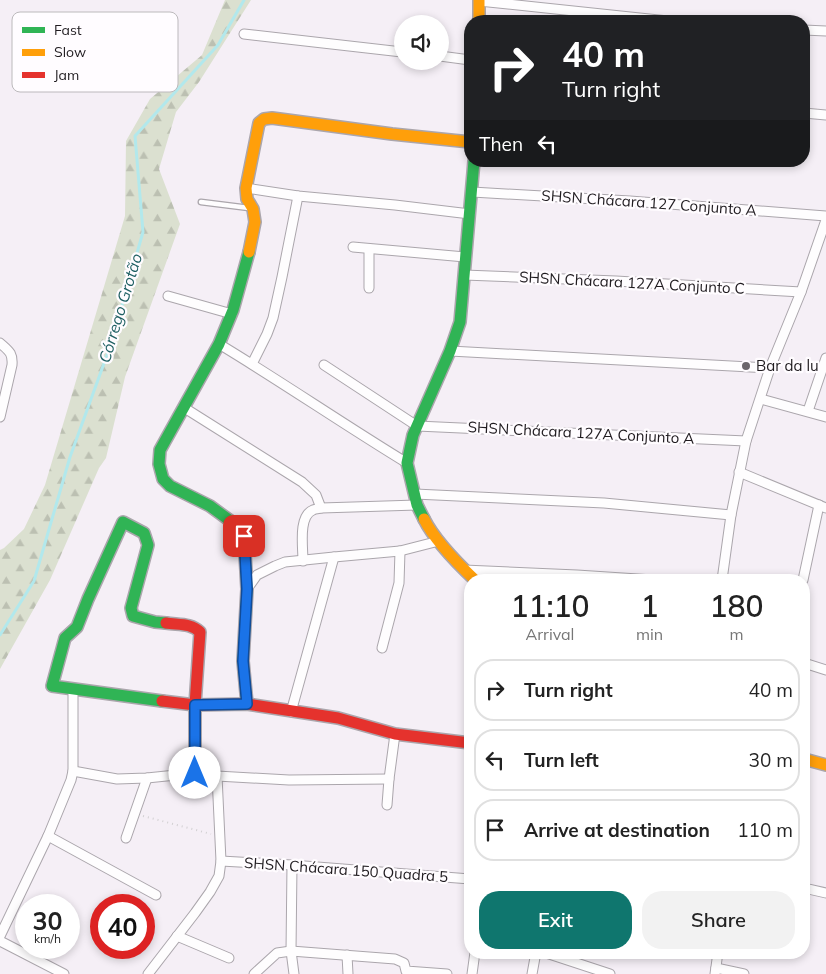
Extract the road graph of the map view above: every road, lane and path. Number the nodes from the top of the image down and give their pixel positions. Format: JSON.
{"nodes":[{"id":1,"x":479,"y":1,"type":"edge"},
{"id":2,"x":480,"y":15,"type":"edge"},
{"id":3,"x":611,"y":15,"type":"edge"},
{"id":4,"x":810,"y":30,"type":"edge"},
{"id":5,"x":826,"y":31,"type":"edge"},
{"id":6,"x":244,"y":34,"type":"dead end"},
{"id":7,"x":394,"y":51,"type":"edge"},
{"id":8,"x":449,"y":57,"type":"edge"},
{"id":9,"x":464,"y":59,"type":"edge"},
{"id":10,"x":810,"y":114,"type":"edge"},
{"id":11,"x":826,"y":115,"type":"edge"},
{"id":12,"x":464,"y":141,"type":"edge"},
{"id":13,"x":474,"y":167,"type":"edge"},
{"id":14,"x":472,"y":192,"type":"junction"},
{"id":15,"x":298,"y":196,"type":"junction"},
{"id":16,"x":249,"y":199,"type":"junction"},
{"id":17,"x":201,"y":202,"type":"dead end"},
{"id":18,"x":470,"y":214,"type":"junction"},
{"id":19,"x":826,"y":218,"type":"edge"},
{"id":20,"x":353,"y":247,"type":"dead end"},
{"id":21,"x":369,"y":249,"type":"junction"},
{"id":22,"x":465,"y":257,"type":"junction"},
{"id":23,"x":464,"y":275,"type":"junction"},
{"id":24,"x":369,"y":288,"type":"dead end"},
{"id":25,"x":801,"y":292,"type":"junction"},
{"id":26,"x":168,"y":296,"type":"dead end"},
{"id":27,"x":232,"y":314,"type":"junction"},
{"id":28,"x":0,"y":343,"type":"edge"},
{"id":29,"x":219,"y":344,"type":"junction"},
{"id":30,"x":450,"y":351,"type":"junction"},
{"id":31,"x":826,"y":358,"type":"edge"},
{"id":32,"x":252,"y":364,"type":"junction"},
{"id":33,"x":324,"y":365,"type":"dead end"},
{"id":34,"x":770,"y":368,"type":"junction"},
{"id":35,"x":761,"y":399,"type":"junction"},
{"id":36,"x":183,"y":407,"type":"junction"},
{"id":37,"x":808,"y":411,"type":"junction"},
{"id":38,"x":0,"y":417,"type":"edge"},
{"id":39,"x":826,"y":417,"type":"edge"},
{"id":40,"x":417,"y":426,"type":"junction"},
{"id":41,"x":746,"y":441,"type":"junction"},
{"id":42,"x":407,"y":463,"type":"junction"},
{"id":43,"x":739,"y":472,"type":"junction"},
{"id":44,"x":416,"y":500,"type":"junction"},
{"id":45,"x":822,"y":507,"type":"edge"},
{"id":46,"x":321,"y":508,"type":"junction"},
{"id":47,"x":731,"y":515,"type":"junction"},
{"id":48,"x":438,"y":541,"type":"junction"},
{"id":49,"x":400,"y":551,"type":"junction"},
{"id":50,"x":334,"y":556,"type":"junction"},
{"id":51,"x":303,"y":561,"type":"junction"},
{"id":52,"x":464,"y":570,"type":"junction"},
{"id":53,"x":468,"y":574,"type":"edge"},
{"id":54,"x":568,"y":574,"type":"edge"},
{"id":55,"x":723,"y":574,"type":"edge"},
{"id":56,"x":805,"y":574,"type":"edge"},
{"id":57,"x":247,"y":589,"type":"junction"},
{"id":58,"x":382,"y":648,"type":"dead end"},
{"id":59,"x":810,"y":665,"type":"edge"},
{"id":60,"x":826,"y":670,"type":"edge"},
{"id":61,"x":73,"y":690,"type":"junction"},
{"id":62,"x":247,"y":704,"type":"junction"},
{"id":63,"x":195,"y":705,"type":"junction"},
{"id":64,"x":291,"y":712,"type":"junction"},
{"id":65,"x":395,"y":734,"type":"junction"},
{"id":66,"x":464,"y":743,"type":"edge"},
{"id":67,"x":810,"y":761,"type":"edge"},
{"id":68,"x":826,"y":765,"type":"edge"},
{"id":69,"x":73,"y":770,"type":"junction"},
{"id":70,"x":195,"y":773,"type":"junction"},
{"id":71,"x":217,"y":776,"type":"junction"},
{"id":72,"x":147,"y":778,"type":"junction"},
{"id":73,"x":389,"y":779,"type":"junction"},
{"id":74,"x":387,"y":805,"type":"dead end"},
{"id":75,"x":134,"y":814,"type":"junction"},
{"id":76,"x":48,"y":836,"type":"junction"},
{"id":77,"x":220,"y":837,"type":"junction"},
{"id":78,"x":126,"y":838,"type":"dead end"},
{"id":79,"x":222,"y":861,"type":"junction"},
{"id":80,"x":292,"y":865,"type":"junction"},
{"id":81,"x":464,"y":879,"type":"edge"},
{"id":82,"x":810,"y":889,"type":"edge"},
{"id":83,"x":826,"y":893,"type":"edge"},
{"id":84,"x":156,"y":895,"type":"dead end"},
{"id":85,"x":0,"y":936,"type":"edge"},
{"id":86,"x":177,"y":936,"type":"junction"},
{"id":87,"x":0,"y":942,"type":"edge"},
{"id":88,"x":291,"y":951,"type":"junction"},
{"id":89,"x":347,"y":955,"type":"junction"},
{"id":90,"x":228,"y":958,"type":"dead end"},
{"id":91,"x":474,"y":959,"type":"edge"},
{"id":92,"x":535,"y":959,"type":"edge"},
{"id":93,"x":564,"y":959,"type":"edge"},
{"id":94,"x":716,"y":971,"type":"edge"},
{"id":95,"x":406,"y":972,"type":"edge"},
{"id":96,"x":64,"y":974,"type":"edge"},
{"id":97,"x":148,"y":974,"type":"edge"},
{"id":98,"x":254,"y":974,"type":"edge"},
{"id":99,"x":294,"y":974,"type":"edge"},
{"id":100,"x":348,"y":974,"type":"edge"},
{"id":101,"x":448,"y":974,"type":"edge"},
{"id":102,"x":472,"y":974,"type":"edge"},
{"id":103,"x":532,"y":974,"type":"edge"},
{"id":104,"x":610,"y":974,"type":"edge"},
{"id":105,"x":744,"y":974,"type":"edge"}],
"edges":[{"from":1,"to":2,"type":"street"},
{"from":1,"to":3,"type":"street"},
{"from":4,"to":5,"type":"street"},
{"from":6,"to":7,"type":"street"},
{"from":8,"to":9,"type":"street"},
{"from":10,"to":11,"type":"street"},
{"from":12,"to":16,"type":"street"},
{"from":13,"to":14,"type":"street"},
{"from":14,"to":18,"type":"street"},
{"from":14,"to":19,"type":"street","name":"SHSN Chácara 127 Conjunto A"},
{"from":15,"to":16,"type":"street"},
{"from":15,"to":18,"type":"street"},
{"from":15,"to":32,"type":"street"},
{"from":16,"to":17,"type":"lane"},
{"from":16,"to":27,"type":"street"},
{"from":18,"to":22,"type":"street"},
{"from":19,"to":25,"type":"street"},
{"from":20,"to":21,"type":"street"},
{"from":21,"to":22,"type":"street"},
{"from":21,"to":24,"type":"street"},
{"from":22,"to":23,"type":"street"},
{"from":23,"to":25,"type":"street","name":"SHSN Chácara 127A Conjunto C"},
{"from":23,"to":30,"type":"street"},
{"from":25,"to":34,"type":"street"},
{"from":26,"to":27,"type":"street"},
{"from":27,"to":29,"type":"street"},
{"from":28,"to":38,"type":"street"},
{"from":29,"to":32,"type":"street"},
{"from":29,"to":36,"type":"street"},
{"from":30,"to":34,"type":"street"},
{"from":30,"to":40,"type":"street"},
{"from":31,"to":37,"type":"street"},
{"from":32,"to":42,"type":"street"},
{"from":33,"to":40,"type":"street"},
{"from":34,"to":35,"type":"street"},
{"from":35,"to":37,"type":"street"},
{"from":35,"to":41,"type":"street"},
{"from":36,"to":46,"type":"street"},
{"from":36,"to":57,"type":"street"},
{"from":37,"to":39,"type":"street"},
{"from":40,"to":41,"type":"street","name":"SHSN Chácara 127A Conjunto A"},
{"from":40,"to":42,"type":"street"},
{"from":41,"to":43,"type":"street"},
{"from":42,"to":44,"type":"street"},
{"from":43,"to":45,"type":"street"},
{"from":43,"to":47,"type":"street"},
{"from":44,"to":46,"type":"street"},
{"from":44,"to":47,"type":"street"},
{"from":44,"to":48,"type":"street"},
{"from":45,"to":56,"type":"street"},
{"from":46,"to":51,"type":"street"},
{"from":47,"to":55,"type":"street"},
{"from":48,"to":49,"type":"street"},
{"from":48,"to":52,"type":"street"},
{"from":49,"to":50,"type":"street"},
{"from":49,"to":58,"type":"street"},
{"from":50,"to":51,"type":"street"},
{"from":50,"to":64,"type":"street"},
{"from":51,"to":57,"type":"street"},
{"from":52,"to":53,"type":"street"},
{"from":52,"to":54,"type":"street"},
{"from":57,"to":62,"type":"street"},
{"from":59,"to":60,"type":"street"},
{"from":61,"to":63,"type":"street"},
{"from":61,"to":63,"type":"street"},
{"from":61,"to":69,"type":"street"},
{"from":62,"to":63,"type":"street"},
{"from":62,"to":64,"type":"street"},
{"from":63,"to":70,"type":"street"},
{"from":64,"to":65,"type":"street"},
{"from":65,"to":66,"type":"street"},
{"from":65,"to":73,"type":"street"},
{"from":67,"to":68,"type":"street"},
{"from":69,"to":72,"type":"street"},
{"from":69,"to":76,"type":"street"},
{"from":70,"to":71,"type":"street"},
{"from":70,"to":72,"type":"street"},
{"from":71,"to":73,"type":"street"},
{"from":71,"to":77,"type":"street"},
{"from":72,"to":75,"type":"street"},
{"from":73,"to":74,"type":"street"},
{"from":75,"to":77,"type":"path"},
{"from":75,"to":78,"type":"street"},
{"from":76,"to":84,"type":"street"},
{"from":76,"to":85,"type":"street"},
{"from":77,"to":79,"type":"street"},
{"from":79,"to":80,"type":"street","name":"SHSN Chácara 150 Quadra 5"},
{"from":79,"to":86,"type":"street"},
{"from":80,"to":81,"type":"street","name":"SHSN Chácara 150 Quadra 5"},
{"from":80,"to":88,"type":"street"},
{"from":82,"to":83,"type":"street"},
{"from":86,"to":90,"type":"street"},
{"from":86,"to":97,"type":"street"},
{"from":87,"to":96,"type":"street"},
{"from":88,"to":89,"type":"street"},
{"from":88,"to":98,"type":"street"},
{"from":88,"to":99,"type":"street"},
{"from":89,"to":95,"type":"street"},
{"from":89,"to":100,"type":"street"},
{"from":91,"to":102,"type":"street"},
{"from":92,"to":103,"type":"street"},
{"from":93,"to":104,"type":"street"},
{"from":94,"to":105,"type":"street"},
{"from":95,"to":101,"type":"street"}]}
